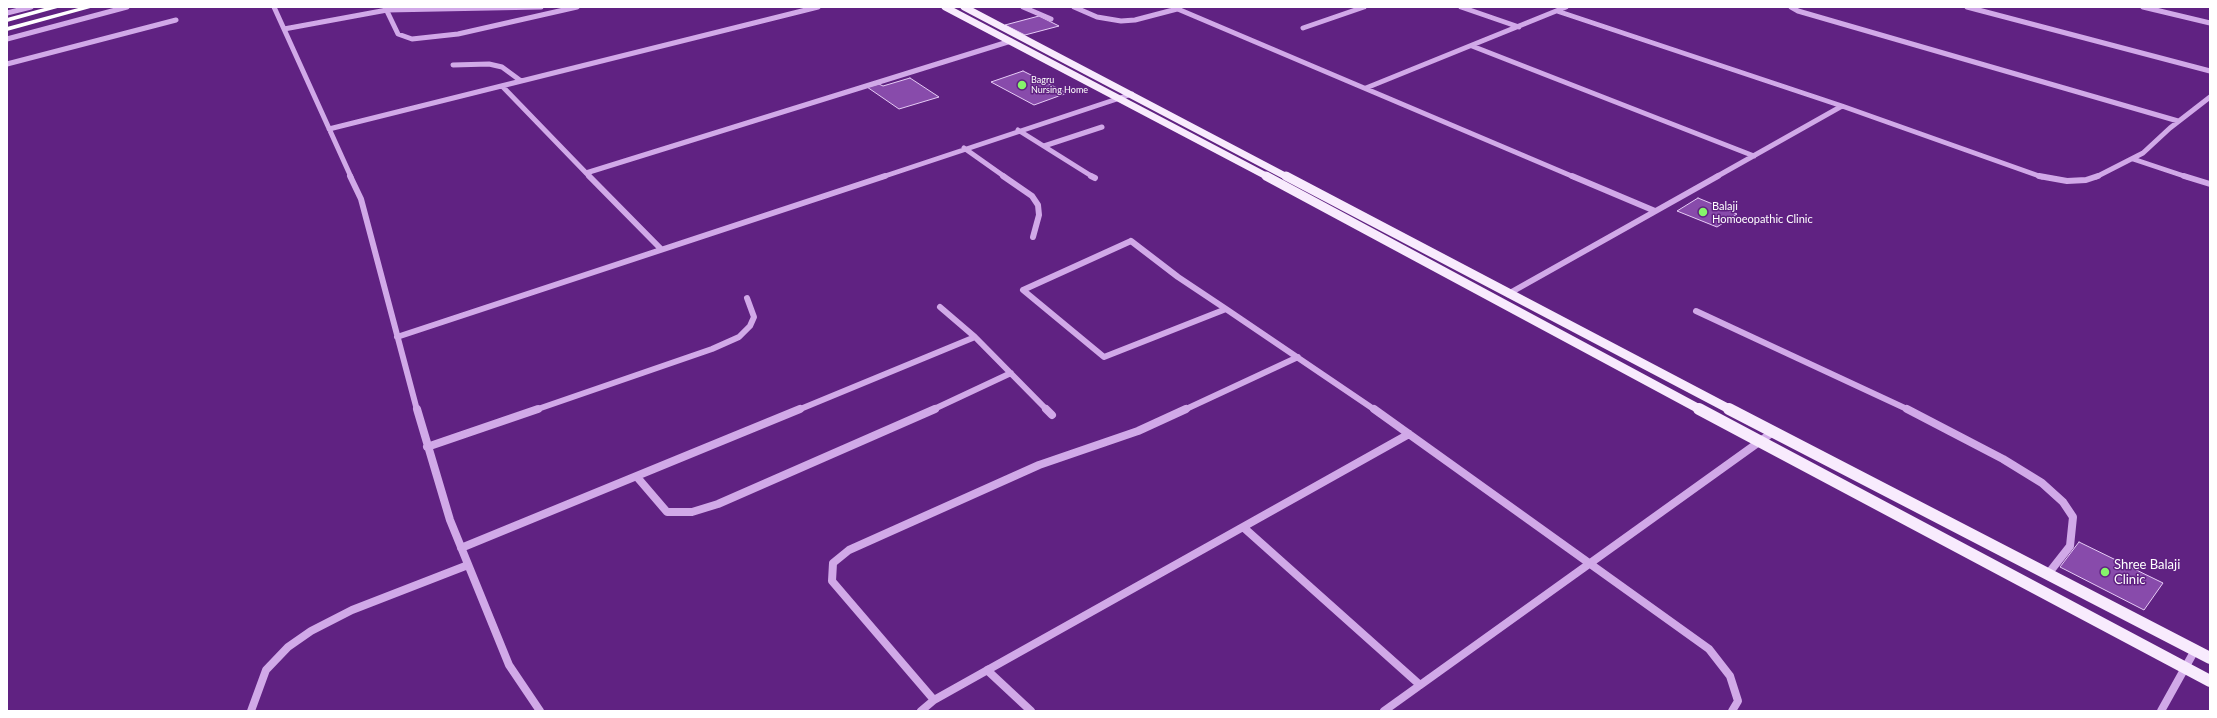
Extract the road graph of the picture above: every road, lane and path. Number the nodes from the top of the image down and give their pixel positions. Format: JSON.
{"nodes":[{"id":1,"x":31,"y":7,"type":"edge"},
{"id":2,"x":58,"y":7,"type":"edge"},
{"id":3,"x":90,"y":7,"type":"edge"},
{"id":4,"x":127,"y":7,"type":"edge"},
{"id":5,"x":274,"y":7,"type":"edge"},
{"id":6,"x":541,"y":7,"type":"edge"},
{"id":7,"x":569,"y":7,"type":"edge"},
{"id":8,"x":577,"y":7,"type":"edge"},
{"id":9,"x":818,"y":7,"type":"edge"},
{"id":10,"x":945,"y":7,"type":"edge"},
{"id":11,"x":964,"y":7,"type":"edge"},
{"id":12,"x":1023,"y":7,"type":"edge"},
{"id":13,"x":1074,"y":7,"type":"edge"},
{"id":14,"x":1364,"y":7,"type":"edge"},
{"id":15,"x":1461,"y":7,"type":"edge"},
{"id":16,"x":1566,"y":7,"type":"edge"},
{"id":17,"x":1791,"y":7,"type":"edge"},
{"id":18,"x":1967,"y":7,"type":"edge"},
{"id":19,"x":2143,"y":7,"type":"edge"},
{"id":20,"x":1175,"y":8,"type":"edge"},
{"id":21,"x":386,"y":9,"type":"edge"},
{"id":22,"x":1557,"y":11,"type":"junction"},
{"id":23,"x":7,"y":13,"type":"edge"},
{"id":24,"x":1051,"y":19,"type":"dead end"},
{"id":25,"x":7,"y":20,"type":"edge"},
{"id":26,"x":176,"y":20,"type":"dead end"},
{"id":27,"x":2210,"y":23,"type":"edge"},
{"id":28,"x":1519,"y":27,"type":"junction"},
{"id":29,"x":1303,"y":28,"type":"dead end"},
{"id":30,"x":7,"y":29,"type":"edge"},
{"id":31,"x":284,"y":29,"type":"junction"},
{"id":32,"x":7,"y":39,"type":"edge"},
{"id":33,"x":1011,"y":41,"type":"junction"},
{"id":34,"x":1472,"y":46,"type":"junction"},
{"id":35,"x":7,"y":64,"type":"edge"},
{"id":36,"x":453,"y":65,"type":"dead end"},
{"id":37,"x":2210,"y":71,"type":"edge"},
{"id":38,"x":521,"y":81,"type":"junction"},
{"id":39,"x":502,"y":86,"type":"junction"},
{"id":40,"x":1366,"y":88,"type":"junction"},
{"id":41,"x":1132,"y":94,"type":"junction"},
{"id":42,"x":2210,"y":97,"type":"edge"},
{"id":43,"x":1121,"y":98,"type":"junction"},
{"id":44,"x":1842,"y":106,"type":"junction"},
{"id":45,"x":2178,"y":121,"type":"junction"},
{"id":46,"x":1102,"y":127,"type":"dead end"},
{"id":47,"x":329,"y":129,"type":"junction"},
{"id":48,"x":1018,"y":130,"type":"junction"},
{"id":49,"x":1044,"y":146,"type":"junction"},
{"id":50,"x":964,"y":148,"type":"junction"},
{"id":51,"x":1754,"y":156,"type":"junction"},
{"id":52,"x":2133,"y":159,"type":"junction"},
{"id":53,"x":586,"y":172,"type":"junction"},
{"id":54,"x":1095,"y":178,"type":"dead end"},
{"id":55,"x":2210,"y":184,"type":"edge"},
{"id":56,"x":1655,"y":211,"type":"junction"},
{"id":57,"x":1033,"y":237,"type":"dead end"},
{"id":58,"x":661,"y":249,"type":"junction"},
{"id":59,"x":1508,"y":294,"type":"junction"},
{"id":60,"x":747,"y":298,"type":"dead end"},
{"id":61,"x":940,"y":307,"type":"dead end"},
{"id":62,"x":1226,"y":309,"type":"junction"},
{"id":63,"x":1696,"y":311,"type":"dead end"},
{"id":64,"x":397,"y":337,"type":"junction"},
{"id":65,"x":975,"y":337,"type":"junction"},
{"id":66,"x":1298,"y":357,"type":"junction"},
{"id":67,"x":1011,"y":373,"type":"junction"},
{"id":68,"x":1052,"y":415,"type":"dead end"},
{"id":69,"x":1773,"y":432,"type":"junction"},
{"id":70,"x":1409,"y":434,"type":"junction"},
{"id":71,"x":1762,"y":441,"type":"junction"},
{"id":72,"x":428,"y":447,"type":"junction"},
{"id":73,"x":637,"y":478,"type":"junction"},
{"id":74,"x":1243,"y":527,"type":"junction"},
{"id":75,"x":461,"y":548,"type":"junction"},
{"id":76,"x":1589,"y":564,"type":"junction"},
{"id":77,"x":468,"y":565,"type":"junction"},
{"id":78,"x":2048,"y":574,"type":"junction"},
{"id":79,"x":2195,"y":650,"type":"junction"},
{"id":80,"x":2210,"y":658,"type":"edge"},
{"id":81,"x":2185,"y":667,"type":"junction"},
{"id":82,"x":987,"y":670,"type":"junction"},
{"id":83,"x":2210,"y":681,"type":"edge"},
{"id":84,"x":1420,"y":685,"type":"junction"},
{"id":85,"x":934,"y":700,"type":"junction"},
{"id":86,"x":250,"y":711,"type":"edge"},
{"id":87,"x":540,"y":711,"type":"edge"},
{"id":88,"x":921,"y":711,"type":"edge"},
{"id":89,"x":1031,"y":711,"type":"edge"},
{"id":90,"x":1384,"y":711,"type":"edge"},
{"id":91,"x":1732,"y":711,"type":"edge"},
{"id":92,"x":2161,"y":711,"type":"edge"}],
"edges":[{"from":1,"to":23,"type":"street"},
{"from":2,"to":25,"type":"highway"},
{"from":3,"to":30,"type":"highway"},
{"from":4,"to":32,"type":"street"},
{"from":5,"to":31,"type":"street"},
{"from":6,"to":21,"type":"street"},
{"from":7,"to":8,"type":"street"},
{"from":8,"to":21,"type":"street"},
{"from":9,"to":38,"type":"street"},
{"from":10,"to":33,"type":"main road"},
{"from":11,"to":41,"type":"main road"},
{"from":12,"to":24,"type":"street"},
{"from":13,"to":20,"type":"street"},
{"from":14,"to":29,"type":"street"},
{"from":15,"to":28,"type":"street"},
{"from":16,"to":22,"type":"street"},
{"from":17,"to":45,"type":"street"},
{"from":18,"to":37,"type":"street"},
{"from":19,"to":27,"type":"street"},
{"from":20,"to":40,"type":"street"},
{"from":21,"to":31,"type":"street"},
{"from":22,"to":28,"type":"street"},
{"from":22,"to":44,"type":"street"},
{"from":26,"to":35,"type":"street"},
{"from":28,"to":34,"type":"street"},
{"from":31,"to":47,"type":"street"},
{"from":33,"to":43,"type":"main road"},
{"from":33,"to":53,"type":"street"},
{"from":34,"to":40,"type":"street"},
{"from":34,"to":51,"type":"street"},
{"from":36,"to":38,"type":"street"},
{"from":38,"to":39,"type":"street"},
{"from":39,"to":47,"type":"street"},
{"from":39,"to":53,"type":"street"},
{"from":40,"to":56,"type":"street"},
{"from":41,"to":43,"type":"street"},
{"from":41,"to":59,"type":"main road"},
{"from":42,"to":45,"type":"street"},
{"from":43,"to":48,"type":"street"},
{"from":43,"to":71,"type":"main road"},
{"from":44,"to":51,"type":"street"},
{"from":44,"to":52,"type":"street"},
{"from":45,"to":52,"type":"street"},
{"from":46,"to":49,"type":"street"},
{"from":47,"to":64,"type":"street"},
{"from":48,"to":49,"type":"street"},
{"from":48,"to":50,"type":"street"},
{"from":49,"to":54,"type":"street"},
{"from":50,"to":57,"type":"street"},
{"from":50,"to":58,"type":"street"},
{"from":51,"to":56,"type":"street"},
{"from":52,"to":55,"type":"street"},
{"from":53,"to":58,"type":"street"},
{"from":56,"to":59,"type":"street"},
{"from":58,"to":64,"type":"street"},
{"from":59,"to":69,"type":"main road"},
{"from":60,"to":72,"type":"street"},
{"from":61,"to":65,"type":"street"},
{"from":62,"to":62,"type":"street"},
{"from":62,"to":66,"type":"street"},
{"from":63,"to":78,"type":"street"},
{"from":64,"to":72,"type":"street"},
{"from":65,"to":67,"type":"street"},
{"from":65,"to":73,"type":"street"},
{"from":66,"to":70,"type":"street"},
{"from":66,"to":85,"type":"street"},
{"from":67,"to":68,"type":"street"},
{"from":67,"to":73,"type":"street"},
{"from":69,"to":71,"type":"street"},
{"from":69,"to":78,"type":"main road"},
{"from":70,"to":74,"type":"street"},
{"from":70,"to":76,"type":"street"},
{"from":71,"to":76,"type":"street"},
{"from":71,"to":81,"type":"main road"},
{"from":72,"to":75,"type":"street"},
{"from":73,"to":75,"type":"street"},
{"from":74,"to":82,"type":"street"},
{"from":74,"to":84,"type":"street"},
{"from":75,"to":77,"type":"street"},
{"from":76,"to":84,"type":"street"},
{"from":76,"to":91,"type":"street"},
{"from":77,"to":86,"type":"street"},
{"from":77,"to":87,"type":"street"},
{"from":78,"to":79,"type":"main road"},
{"from":79,"to":80,"type":"main road"},
{"from":79,"to":81,"type":"street"},
{"from":81,"to":83,"type":"main road"},
{"from":81,"to":92,"type":"street"},
{"from":82,"to":85,"type":"street"},
{"from":82,"to":89,"type":"street"},
{"from":84,"to":90,"type":"street"},
{"from":85,"to":88,"type":"street"}]}
